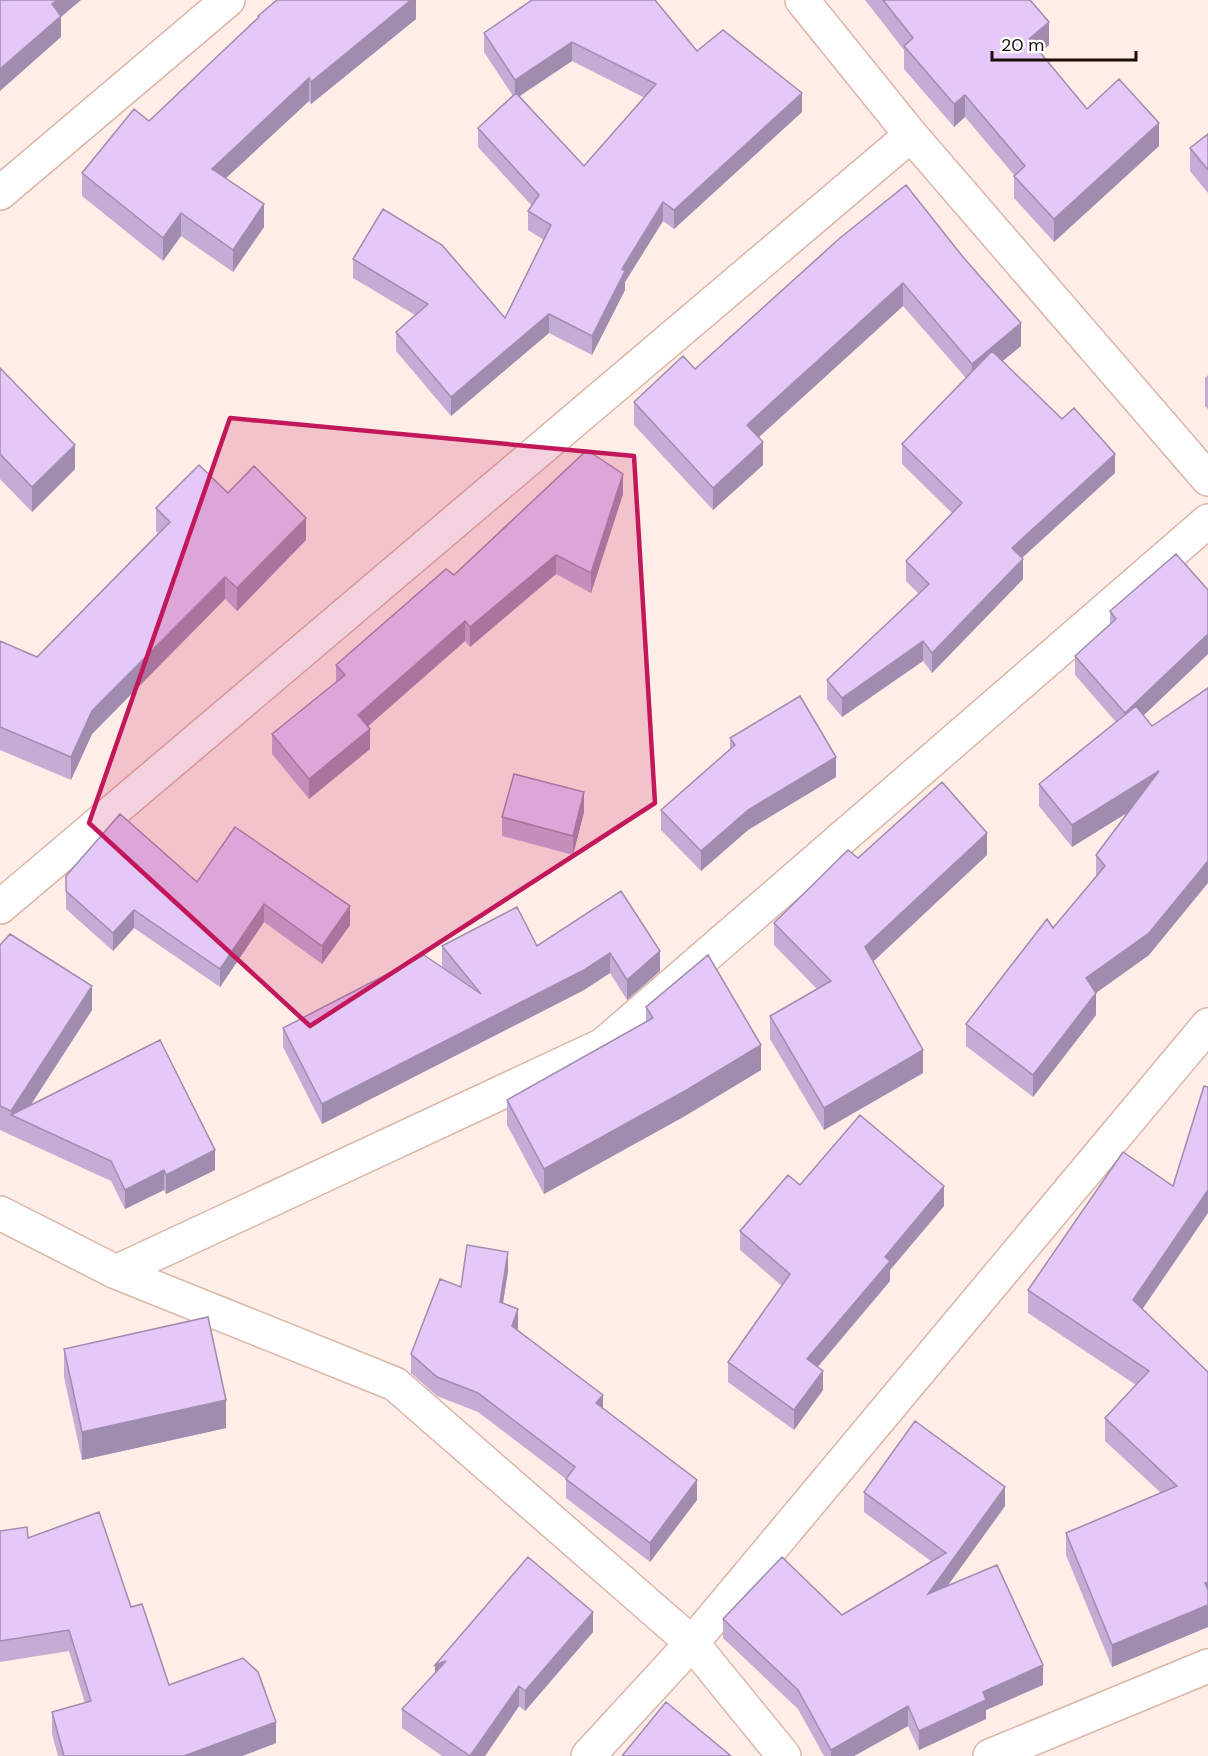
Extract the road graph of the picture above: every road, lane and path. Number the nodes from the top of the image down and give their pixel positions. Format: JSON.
{"nodes":[{"id":1,"x":228,"y":0,"type":"edge"},
{"id":2,"x":802,"y":0,"type":"edge"},
{"id":3,"x":911,"y":135,"type":"junction"},
{"id":4,"x":0,"y":193,"type":"edge"},
{"id":5,"x":1208,"y":479,"type":"edge"},
{"id":6,"x":1208,"y":521,"type":"edge"},
{"id":7,"x":0,"y":907,"type":"edge"},
{"id":8,"x":1208,"y":1025,"type":"edge"},
{"id":9,"x":0,"y":1213,"type":"edge"},
{"id":10,"x":116,"y":1272,"type":"junction"},
{"id":11,"x":692,"y":1643,"type":"junction"},
{"id":12,"x":1208,"y":1666,"type":"edge"},
{"id":13,"x":588,"y":1756,"type":"edge"},
{"id":14,"x":784,"y":1756,"type":"edge"},
{"id":15,"x":990,"y":1756,"type":"edge"}],
"edges":[{"from":1,"to":4,"type":"street"},
{"from":2,"to":3,"type":"street"},
{"from":3,"to":5,"type":"street"},
{"from":3,"to":7,"type":"street"},
{"from":6,"to":10,"type":"street"},
{"from":8,"to":11,"type":"street"},
{"from":9,"to":10,"type":"street"},
{"from":10,"to":11,"type":"street"},
{"from":11,"to":13,"type":"street"},
{"from":11,"to":14,"type":"street"},
{"from":12,"to":15,"type":"street"}]}
